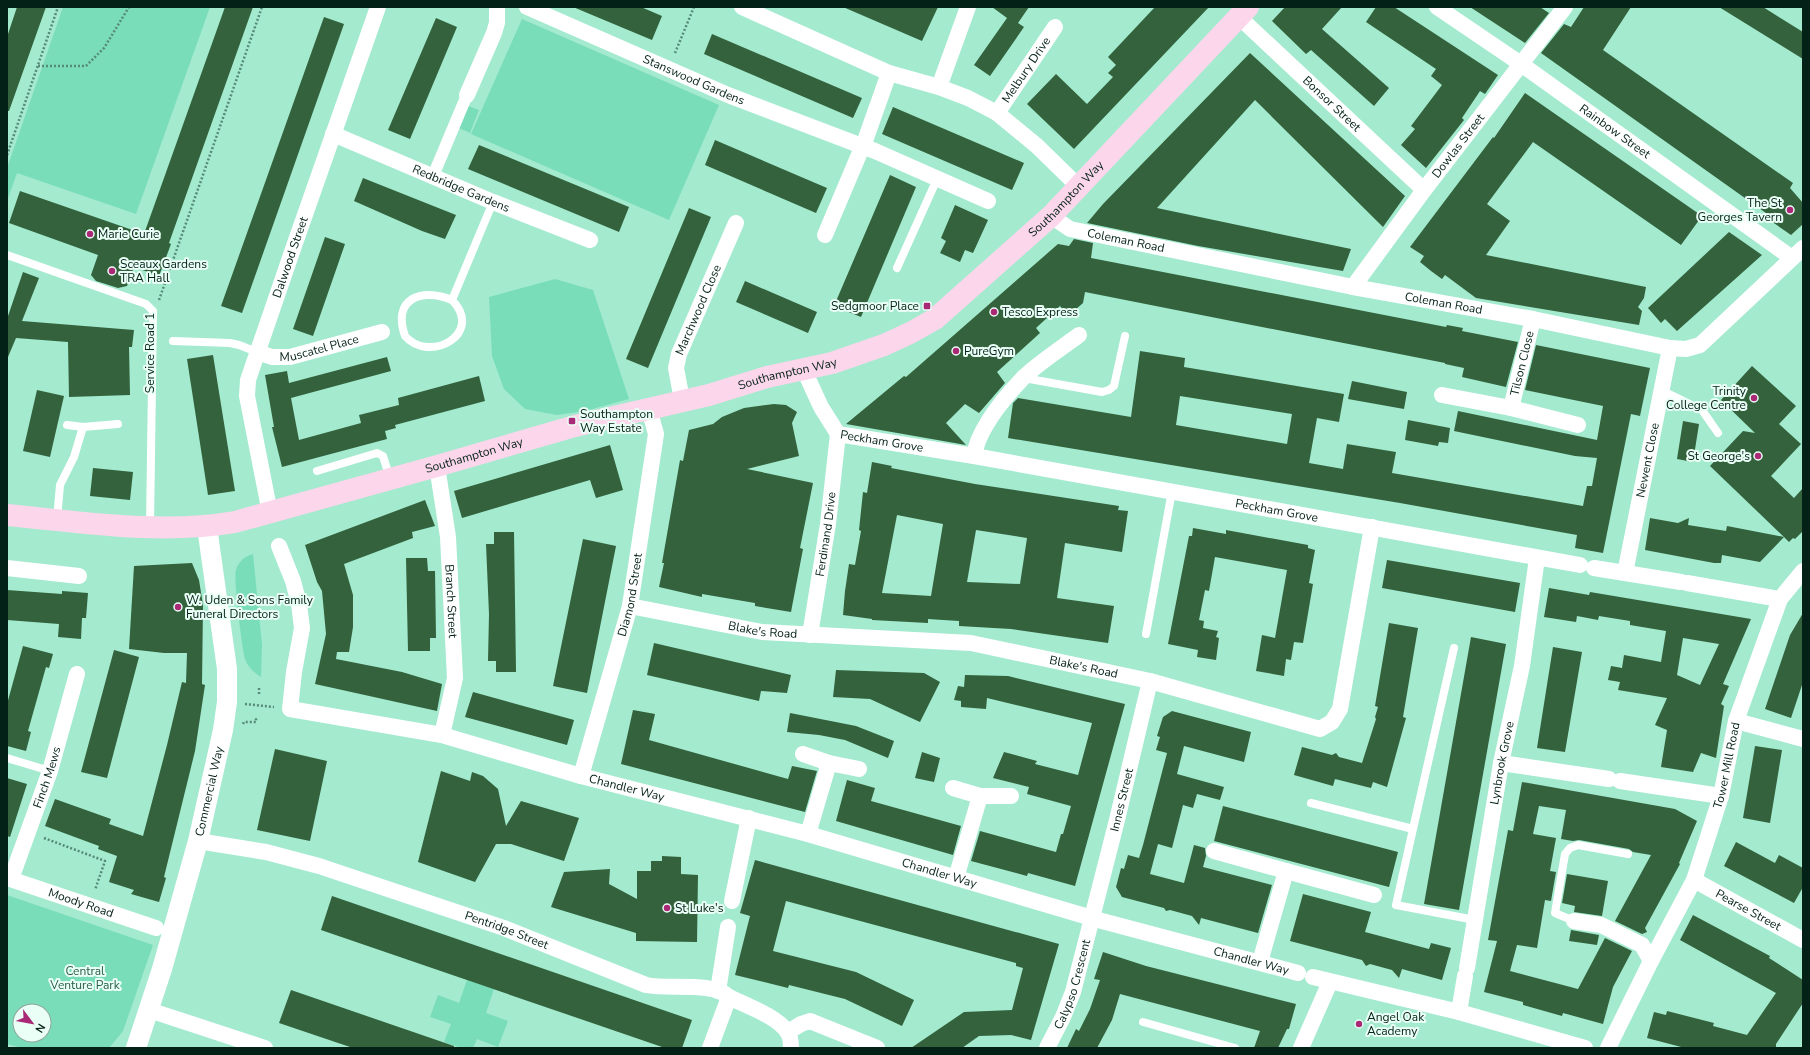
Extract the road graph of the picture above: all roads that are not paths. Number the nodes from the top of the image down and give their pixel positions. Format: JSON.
{"nodes":[{"id":1,"x":378,"y":7,"type":"edge"},
{"id":2,"x":497,"y":7,"type":"edge"},
{"id":3,"x":527,"y":7,"type":"edge"},
{"id":4,"x":742,"y":7,"type":"edge"},
{"id":5,"x":968,"y":7,"type":"edge"},
{"id":6,"x":1437,"y":7,"type":"edge"},
{"id":7,"x":1565,"y":7,"type":"edge"},
{"id":8,"x":1244,"y":12,"type":"edge"},
{"id":9,"x":1055,"y":27,"type":"dead end"},
{"id":10,"x":1521,"y":64,"type":"junction"},
{"id":11,"x":889,"y":73,"type":"junction"},
{"id":12,"x":939,"y":87,"type":"junction"},
{"id":13,"x":467,"y":94,"type":"joint"},
{"id":14,"x":997,"y":113,"type":"junction"},
{"id":15,"x":333,"y":134,"type":"junction"},
{"id":16,"x":862,"y":146,"type":"junction"},
{"id":17,"x":433,"y":176,"type":"junction"},
{"id":18,"x":937,"y":179,"type":"junction"},
{"id":19,"x":1079,"y":187,"type":"junction"},
{"id":20,"x":1424,"y":190,"type":"junction"},
{"id":21,"x":988,"y":201,"type":"dead end"},
{"id":22,"x":493,"y":202,"type":"junction"},
{"id":23,"x":1051,"y":216,"type":"junction"},
{"id":24,"x":736,"y":223,"type":"dead end"},
{"id":25,"x":825,"y":235,"type":"dead end"},
{"id":26,"x":590,"y":240,"type":"dead end"},
{"id":27,"x":1798,"y":253,"type":"edge"},
{"id":28,"x":7,"y":255,"type":"edge"},
{"id":29,"x":896,"y":268,"type":"dead end"},
{"id":30,"x":1354,"y":287,"type":"junction"},
{"id":31,"x":452,"y":300,"type":"junction"},
{"id":32,"x":1533,"y":318,"type":"junction"},
{"id":33,"x":382,"y":332,"type":"dead end"},
{"id":34,"x":1079,"y":335,"type":"dead end"},
{"id":35,"x":1125,"y":336,"type":"dead end"},
{"id":36,"x":173,"y":340,"type":"dead end"},
{"id":37,"x":1670,"y":348,"type":"junction"},
{"id":38,"x":257,"y":352,"type":"junction"},
{"id":39,"x":804,"y":370,"type":"junction"},
{"id":40,"x":1023,"y":377,"type":"junction"},
{"id":41,"x":1661,"y":390,"type":"junction"},
{"id":42,"x":1442,"y":395,"type":"dead end"},
{"id":43,"x":682,"y":400,"type":"junction"},
{"id":44,"x":1511,"y":408,"type":"junction"},
{"id":45,"x":649,"y":409,"type":"junction"},
{"id":46,"x":118,"y":424,"type":"dead end"},
{"id":47,"x":67,"y":425,"type":"dead end"},
{"id":48,"x":1578,"y":425,"type":"dead end"},
{"id":49,"x":83,"y":427,"type":"junction"},
{"id":50,"x":1718,"y":433,"type":"dead end"},
{"id":51,"x":838,"y":434,"type":"junction"},
{"id":52,"x":974,"y":456,"type":"junction"},
{"id":53,"x":437,"y":466,"type":"junction"},
{"id":54,"x":317,"y":471,"type":"dead end"},
{"id":55,"x":390,"y":479,"type":"junction"},
{"id":56,"x":1172,"y":491,"type":"junction"},
{"id":57,"x":270,"y":513,"type":"junction"},
{"id":58,"x":7,"y":515,"type":"edge"},
{"id":59,"x":57,"y":520,"type":"junction"},
{"id":60,"x":150,"y":526,"type":"junction"},
{"id":61,"x":207,"y":527,"type":"junction"},
{"id":62,"x":1372,"y":527,"type":"junction"},
{"id":63,"x":279,"y":546,"type":"dead end"},
{"id":64,"x":1537,"y":558,"type":"junction"},
{"id":65,"x":7,"y":568,"type":"edge"},
{"id":66,"x":1803,"y":571,"type":"edge"},
{"id":67,"x":1625,"y":573,"type":"junction"},
{"id":68,"x":80,"y":576,"type":"dead end"},
{"id":69,"x":1780,"y":599,"type":"junction"},
{"id":70,"x":630,"y":606,"type":"junction"},
{"id":71,"x":1146,"y":634,"type":"dead end"},
{"id":72,"x":810,"y":635,"type":"junction"},
{"id":73,"x":1454,"y":648,"type":"dead end"},
{"id":74,"x":76,"y":674,"type":"dead end"},
{"id":75,"x":1150,"y":681,"type":"junction"},
{"id":76,"x":1736,"y":721,"type":"junction"},
{"id":77,"x":442,"y":735,"type":"junction"},
{"id":78,"x":1803,"y":739,"type":"edge"},
{"id":79,"x":802,"y":754,"type":"dead end"},
{"id":80,"x":7,"y":758,"type":"edge"},
{"id":81,"x":1501,"y":762,"type":"junction"},
{"id":82,"x":829,"y":763,"type":"junction"},
{"id":83,"x":859,"y":769,"type":"dead end"},
{"id":84,"x":50,"y":771,"type":"junction"},
{"id":85,"x":581,"y":776,"type":"junction"},
{"id":86,"x":953,"y":788,"type":"dead end"},
{"id":87,"x":980,"y":796,"type":"junction"},
{"id":88,"x":1011,"y":796,"type":"dead end"},
{"id":89,"x":1721,"y":796,"type":"junction"},
{"id":90,"x":1311,"y":803,"type":"dead end"},
{"id":91,"x":749,"y":818,"type":"junction"},
{"id":92,"x":1413,"y":829,"type":"junction"},
{"id":93,"x":808,"y":834,"type":"junction"},
{"id":94,"x":198,"y":841,"type":"junction"},
{"id":95,"x":1214,"y":851,"type":"dead end"},
{"id":96,"x":1628,"y":854,"type":"dead end"},
{"id":97,"x":1286,"y":871,"type":"junction"},
{"id":98,"x":956,"y":878,"type":"junction"},
{"id":99,"x":9,"y":879,"type":"edge"},
{"id":100,"x":1694,"y":880,"type":"junction"},
{"id":101,"x":1374,"y":895,"type":"dead end"},
{"id":102,"x":732,"y":901,"type":"dead end"},
{"id":103,"x":1092,"y":918,"type":"junction"},
{"id":104,"x":1475,"y":920,"type":"junction"},
{"id":105,"x":1574,"y":921,"type":"joint"},
{"id":106,"x":728,"y":927,"type":"dead end"},
{"id":107,"x":156,"y":928,"type":"dead end"},
{"id":108,"x":1803,"y":940,"type":"edge"},
{"id":109,"x":1651,"y":961,"type":"junction"},
{"id":110,"x":1260,"y":962,"type":"junction"},
{"id":111,"x":1298,"y":973,"type":"joint"},
{"id":112,"x":1314,"y":977,"type":"joint"},
{"id":113,"x":1330,"y":982,"type":"junction"},
{"id":114,"x":723,"y":994,"type":"junction"},
{"id":115,"x":149,"y":1010,"type":"junction"},
{"id":116,"x":1459,"y":1012,"type":"junction"},
{"id":117,"x":1143,"y":1022,"type":"dead end"},
{"id":118,"x":788,"y":1032,"type":"junction"},
{"id":119,"x":1219,"y":1045,"type":"edge"},
{"id":120,"x":1577,"y":1047,"type":"edge"},
{"id":121,"x":136,"y":1048,"type":"edge"},
{"id":122,"x":265,"y":1048,"type":"edge"},
{"id":123,"x":710,"y":1048,"type":"edge"},
{"id":124,"x":791,"y":1048,"type":"edge"},
{"id":125,"x":877,"y":1048,"type":"edge"},
{"id":126,"x":1047,"y":1048,"type":"edge"},
{"id":127,"x":1235,"y":1048,"type":"edge"},
{"id":128,"x":1301,"y":1048,"type":"edge"},
{"id":129,"x":1608,"y":1048,"type":"edge"}],
"edges":[{"from":1,"to":15,"type":"street","name":"Dalwood Street"},
{"from":2,"to":13,"type":"street"},
{"from":3,"to":16,"type":"street","name":"Stanswood Gardens"},
{"from":4,"to":11,"type":"street"},
{"from":5,"to":12,"type":"street"},
{"from":6,"to":10,"type":"street","name":"Rainbow Street"},
{"from":7,"to":10,"type":"street","name":"Dowlas Street"},
{"from":8,"to":19,"type":"main road","name":"Southampton Way"},
{"from":8,"to":20,"type":"street","name":"Bonsor Street"},
{"from":9,"to":14,"type":"street","name":"Melbury Drive"},
{"from":10,"to":20,"type":"street","name":"Dowlas Street"},
{"from":10,"to":27,"type":"street","name":"Rainbow Street"},
{"from":11,"to":12,"type":"street"},
{"from":11,"to":16,"type":"street"},
{"from":12,"to":14,"type":"street"},
{"from":13,"to":17,"type":"street"},
{"from":14,"to":19,"type":"street"},
{"from":15,"to":17,"type":"street","name":"Redbridge Gardens"},
{"from":15,"to":38,"type":"street","name":"Dalwood Street"},
{"from":16,"to":18,"type":"street","name":"Stanswood Gardens"},
{"from":16,"to":25,"type":"street"},
{"from":17,"to":22,"type":"street","name":"Redbridge Gardens"},
{"from":18,"to":21,"type":"street","name":"Stanswood Gardens"},
{"from":18,"to":29,"type":"lane"},
{"from":19,"to":23,"type":"main road","name":"Southampton Way"},
{"from":20,"to":30,"type":"street","name":"Dowlas Street"},
{"from":22,"to":26,"type":"street","name":"Redbridge Gardens"},
{"from":22,"to":31,"type":"lane"},
{"from":23,"to":30,"type":"street","name":"Coleman Road"},
{"from":23,"to":39,"type":"main road","name":"Southampton Way"},
{"from":24,"to":43,"type":"street","name":"Marchwood Close"},
{"from":27,"to":37,"type":"street","name":"Coleman Road"},
{"from":28,"to":60,"type":"lane","name":"Service Road 1"},
{"from":30,"to":32,"type":"street","name":"Coleman Road"},
{"from":31,"to":31,"type":"lane"},
{"from":32,"to":37,"type":"street","name":"Coleman Road"},
{"from":32,"to":44,"type":"street","name":"Tilson Close"},
{"from":33,"to":38,"type":"street","name":"Muscatel Place"},
{"from":34,"to":40,"type":"street"},
{"from":35,"to":40,"type":"lane"},
{"from":36,"to":38,"type":"lane"},
{"from":37,"to":41,"type":"street","name":"Newent Close"},
{"from":38,"to":57,"type":"street","name":"Dalwood Street"},
{"from":39,"to":43,"type":"main road","name":"Southampton Way"},
{"from":39,"to":51,"type":"street","name":"Peckham Grove"},
{"from":40,"to":52,"type":"street"},
{"from":41,"to":50,"type":"lane"},
{"from":41,"to":67,"type":"street","name":"Newent Close"},
{"from":42,"to":44,"type":"street","name":"Tilson Close"},
{"from":43,"to":45,"type":"main road","name":"Southampton Way"},
{"from":44,"to":48,"type":"street","name":"Tilson Close"},
{"from":45,"to":53,"type":"main road","name":"Southampton Way"},
{"from":45,"to":70,"type":"street","name":"Diamond Street"},
{"from":46,"to":49,"type":"lane"},
{"from":47,"to":49,"type":"lane"},
{"from":49,"to":59,"type":"lane"},
{"from":51,"to":52,"type":"street","name":"Peckham Grove"},
{"from":51,"to":72,"type":"street","name":"Ferdinand Drive"},
{"from":52,"to":56,"type":"street","name":"Peckham Grove"},
{"from":53,"to":55,"type":"main road","name":"Southampton Way"},
{"from":53,"to":77,"type":"street","name":"Branch Street"},
{"from":54,"to":55,"type":"lane"},
{"from":55,"to":57,"type":"main road","name":"Southampton Way"},
{"from":56,"to":62,"type":"street","name":"Peckham Grove"},
{"from":56,"to":71,"type":"lane"},
{"from":57,"to":61,"type":"main road","name":"Southampton Way"},
{"from":58,"to":59,"type":"main road","name":"Southampton Way"},
{"from":59,"to":60,"type":"main road","name":"Southampton Way"},
{"from":60,"to":61,"type":"main road","name":"Southampton Way"},
{"from":61,"to":94,"type":"street","name":"Commercial Way"},
{"from":62,"to":64,"type":"street","name":"Peckham Grove"},
{"from":62,"to":75,"type":"street","name":"Blake's Road"},
{"from":63,"to":77,"type":"street","name":"Chandler Way"},
{"from":64,"to":67,"type":"street","name":"Peckham Grove"},
{"from":64,"to":81,"type":"street","name":"Lynbrook Grove"},
{"from":65,"to":68,"type":"street"},
{"from":66,"to":69,"type":"street","name":"Tower Mill Road"},
{"from":67,"to":69,"type":"street"},
{"from":69,"to":76,"type":"street","name":"Tower Mill Road"},
{"from":70,"to":72,"type":"street","name":"Blake's Road"},
{"from":70,"to":85,"type":"street","name":"Diamond Street"},
{"from":72,"to":75,"type":"street","name":"Blake's Road"},
{"from":73,"to":92,"type":"lane"},
{"from":74,"to":84,"type":"street","name":"Finch Mews"},
{"from":75,"to":103,"type":"street","name":"Innes Street"},
{"from":76,"to":78,"type":"street"},
{"from":76,"to":89,"type":"street","name":"Tower Mill Road"},
{"from":77,"to":85,"type":"street","name":"Chandler Way"},
{"from":79,"to":82,"type":"street"},
{"from":80,"to":84,"type":"lane"},
{"from":81,"to":89,"type":"street"},
{"from":81,"to":104,"type":"street","name":"Lynbrook Grove"},
{"from":82,"to":83,"type":"street"},
{"from":82,"to":93,"type":"street"},
{"from":84,"to":99,"type":"street","name":"Finch Mews"},
{"from":85,"to":91,"type":"street","name":"Chandler Way"},
{"from":86,"to":87,"type":"street"},
{"from":87,"to":88,"type":"street"},
{"from":87,"to":98,"type":"street"},
{"from":89,"to":100,"type":"street","name":"Tower Mill Road"},
{"from":90,"to":92,"type":"lane"},
{"from":91,"to":93,"type":"street","name":"Chandler Way"},
{"from":91,"to":102,"type":"street"},
{"from":92,"to":104,"type":"lane"},
{"from":93,"to":98,"type":"street","name":"Chandler Way"},
{"from":94,"to":114,"type":"street","name":"Pentridge Street"},
{"from":94,"to":115,"type":"street","name":"Commercial Way"},
{"from":95,"to":97,"type":"street"},
{"from":96,"to":105,"type":"lane"},
{"from":97,"to":101,"type":"street"},
{"from":97,"to":110,"type":"street"},
{"from":98,"to":103,"type":"street","name":"Chandler Way"},
{"from":99,"to":107,"type":"street","name":"Moody Road"},
{"from":100,"to":108,"type":"street","name":"Pearse Street"},
{"from":100,"to":109,"type":"street","name":"Tower Mill Road"},
{"from":103,"to":110,"type":"street","name":"Chandler Way"},
{"from":103,"to":126,"type":"street","name":"Calypso Crescent"},
{"from":104,"to":116,"type":"street","name":"Lynbrook Grove"},
{"from":105,"to":109,"type":"street"},
{"from":106,"to":114,"type":"street"},
{"from":109,"to":129,"type":"street","name":"Tower Mill Road"},
{"from":110,"to":111,"type":"street","name":"Chandler Way"},
{"from":111,"to":112,"type":"lane","name":"Chandler Way"},
{"from":112,"to":113,"type":"street","name":"Chandler Way"},
{"from":113,"to":116,"type":"street","name":"Chandler Way"},
{"from":113,"to":128,"type":"street"},
{"from":114,"to":118,"type":"street","name":"Pentridge Street"},
{"from":114,"to":123,"type":"street"},
{"from":115,"to":121,"type":"street","name":"Commercial Way"},
{"from":115,"to":122,"type":"street"},
{"from":116,"to":120,"type":"street","name":"Chandler Way"},
{"from":117,"to":119,"type":"lane"},
{"from":118,"to":124,"type":"street"},
{"from":118,"to":125,"type":"street"},
{"from":119,"to":127,"type":"lane"}]}
